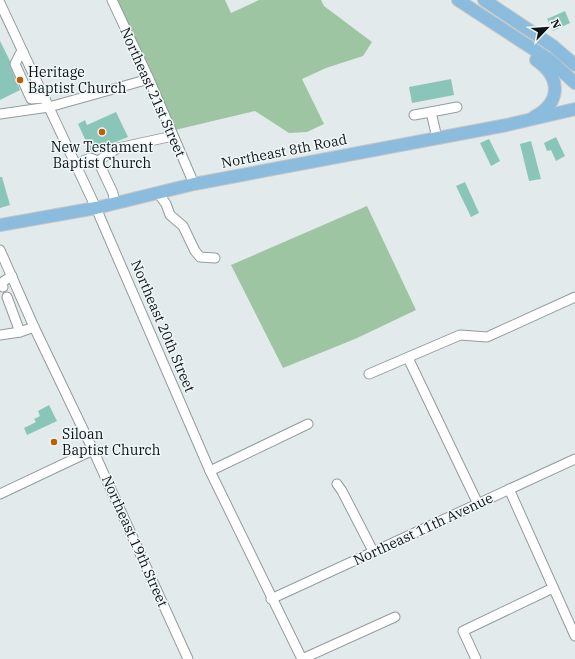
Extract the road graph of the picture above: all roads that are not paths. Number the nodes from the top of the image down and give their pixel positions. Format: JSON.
{"nodes":[{"id":1,"x":112,"y":0,"type":"edge"},
{"id":2,"x":458,"y":0,"type":"edge"},
{"id":3,"x":484,"y":0,"type":"edge"},
{"id":4,"x":0,"y":2,"type":"edge"},
{"id":5,"x":500,"y":27,"type":"junction"},
{"id":6,"x":575,"y":65,"type":"edge"},
{"id":7,"x":149,"y":79,"type":"junction"},
{"id":8,"x":575,"y":84,"type":"edge"},
{"id":9,"x":457,"y":106,"type":"dead end"},
{"id":10,"x":49,"y":107,"type":"junction"},
{"id":11,"x":575,"y":110,"type":"edge"},
{"id":12,"x":431,"y":112,"type":"junction"},
{"id":13,"x":0,"y":114,"type":"edge"},
{"id":14,"x":414,"y":115,"type":"dead end"},
{"id":15,"x":526,"y":121,"type":"junction"},
{"id":16,"x":173,"y":136,"type":"junction"},
{"id":17,"x":437,"y":138,"type":"junction"},
{"id":18,"x":98,"y":161,"type":"junction"},
{"id":19,"x":76,"y":164,"type":"junction"},
{"id":20,"x":194,"y":184,"type":"junction"},
{"id":21,"x":158,"y":193,"type":"junction"},
{"id":22,"x":116,"y":204,"type":"junction"},
{"id":23,"x":96,"y":208,"type":"junction"},
{"id":24,"x":0,"y":225,"type":"edge"},
{"id":25,"x":0,"y":250,"type":"edge"},
{"id":26,"x":215,"y":258,"type":"dead end"},
{"id":27,"x":12,"y":276,"type":"junction"},
{"id":28,"x":3,"y":287,"type":"dead end"},
{"id":29,"x":7,"y":297,"type":"dead end"},
{"id":30,"x":575,"y":297,"type":"edge"},
{"id":31,"x":30,"y":317,"type":"junction"},
{"id":32,"x":16,"y":320,"type":"junction"},
{"id":33,"x":34,"y":327,"type":"junction"},
{"id":34,"x":20,"y":332,"type":"junction"},
{"id":35,"x":0,"y":335,"type":"edge"},
{"id":36,"x":408,"y":358,"type":"junction"},
{"id":37,"x":369,"y":374,"type":"dead end"},
{"id":38,"x":308,"y":424,"type":"dead end"},
{"id":39,"x":94,"y":450,"type":"junction"},
{"id":40,"x":575,"y":459,"type":"edge"},
{"id":41,"x":210,"y":471,"type":"junction"},
{"id":42,"x":337,"y":484,"type":"dead end"},
{"id":43,"x":509,"y":489,"type":"junction"},
{"id":44,"x":0,"y":494,"type":"edge"},
{"id":45,"x":478,"y":504,"type":"junction"},
{"id":46,"x":373,"y":551,"type":"junction"},
{"id":47,"x":553,"y":588,"type":"junction"},
{"id":48,"x":271,"y":599,"type":"junction"},
{"id":49,"x":395,"y":617,"type":"dead end"},
{"id":50,"x":575,"y":636,"type":"edge"},
{"id":51,"x":188,"y":659,"type":"edge"},
{"id":52,"x":302,"y":659,"type":"edge"},
{"id":53,"x":476,"y":659,"type":"edge"}],
"edges":[{"from":1,"to":7,"type":"street","name":"Northeast 21st Street"},
{"from":2,"to":5,"type":"main road"},
{"from":3,"to":6,"type":"main road"},
{"from":4,"to":10,"type":"street","name":"Northeast 20th Street"},
{"from":5,"to":8,"type":"main road"},
{"from":5,"to":15,"type":"main road"},
{"from":7,"to":10,"type":"street"},
{"from":7,"to":16,"type":"street","name":"Northeast 21st Street"},
{"from":9,"to":12,"type":"street"},
{"from":10,"to":13,"type":"street"},
{"from":10,"to":19,"type":"street","name":"Northeast 20th Street"},
{"from":11,"to":15,"type":"main road","name":"Northeast 8th Road"},
{"from":12,"to":14,"type":"street"},
{"from":12,"to":17,"type":"street"},
{"from":15,"to":17,"type":"main road","name":"Northeast 8th Road"},
{"from":16,"to":18,"type":"street"},
{"from":16,"to":20,"type":"street","name":"Northeast 21st Street"},
{"from":17,"to":20,"type":"main road","name":"Northeast 8th Road"},
{"from":18,"to":19,"type":"street"},
{"from":18,"to":22,"type":"street"},
{"from":19,"to":23,"type":"street","name":"Northeast 20th Street"},
{"from":20,"to":21,"type":"main road","name":"Northeast 8th Road"},
{"from":21,"to":22,"type":"main road","name":"Northeast 8th Road"},
{"from":21,"to":26,"type":"street"},
{"from":22,"to":23,"type":"main road","name":"Northeast 8th Road"},
{"from":23,"to":24,"type":"main road","name":"Northeast 8th Road"},
{"from":23,"to":41,"type":"street","name":"Northeast 20th Street"},
{"from":25,"to":27,"type":"street","name":"Northeast 19th Street"},
{"from":27,"to":28,"type":"street"},
{"from":27,"to":31,"type":"street","name":"Northeast 19th Street"},
{"from":29,"to":32,"type":"street"},
{"from":30,"to":36,"type":"street"},
{"from":31,"to":32,"type":"street"},
{"from":31,"to":33,"type":"street","name":"Northeast 19th Street"},
{"from":32,"to":34,"type":"street"},
{"from":33,"to":34,"type":"street"},
{"from":33,"to":39,"type":"street","name":"Northeast 19th Street"},
{"from":34,"to":35,"type":"street"},
{"from":36,"to":37,"type":"street"},
{"from":36,"to":45,"type":"street"},
{"from":38,"to":41,"type":"street"},
{"from":39,"to":44,"type":"street"},
{"from":39,"to":51,"type":"street","name":"Northeast 19th Street"},
{"from":40,"to":43,"type":"street","name":"Northeast 11th Avenue"},
{"from":41,"to":48,"type":"street","name":"Northeast 20th Street"},
{"from":42,"to":46,"type":"street"},
{"from":43,"to":45,"type":"street","name":"Northeast 11th Avenue"},
{"from":43,"to":47,"type":"street"},
{"from":45,"to":46,"type":"street","name":"Northeast 11th Avenue"},
{"from":46,"to":48,"type":"street","name":"Northeast 11th Avenue"},
{"from":47,"to":50,"type":"street"},
{"from":47,"to":53,"type":"street"},
{"from":48,"to":52,"type":"street","name":"Northeast 20th Street"},
{"from":49,"to":52,"type":"street"}]}
